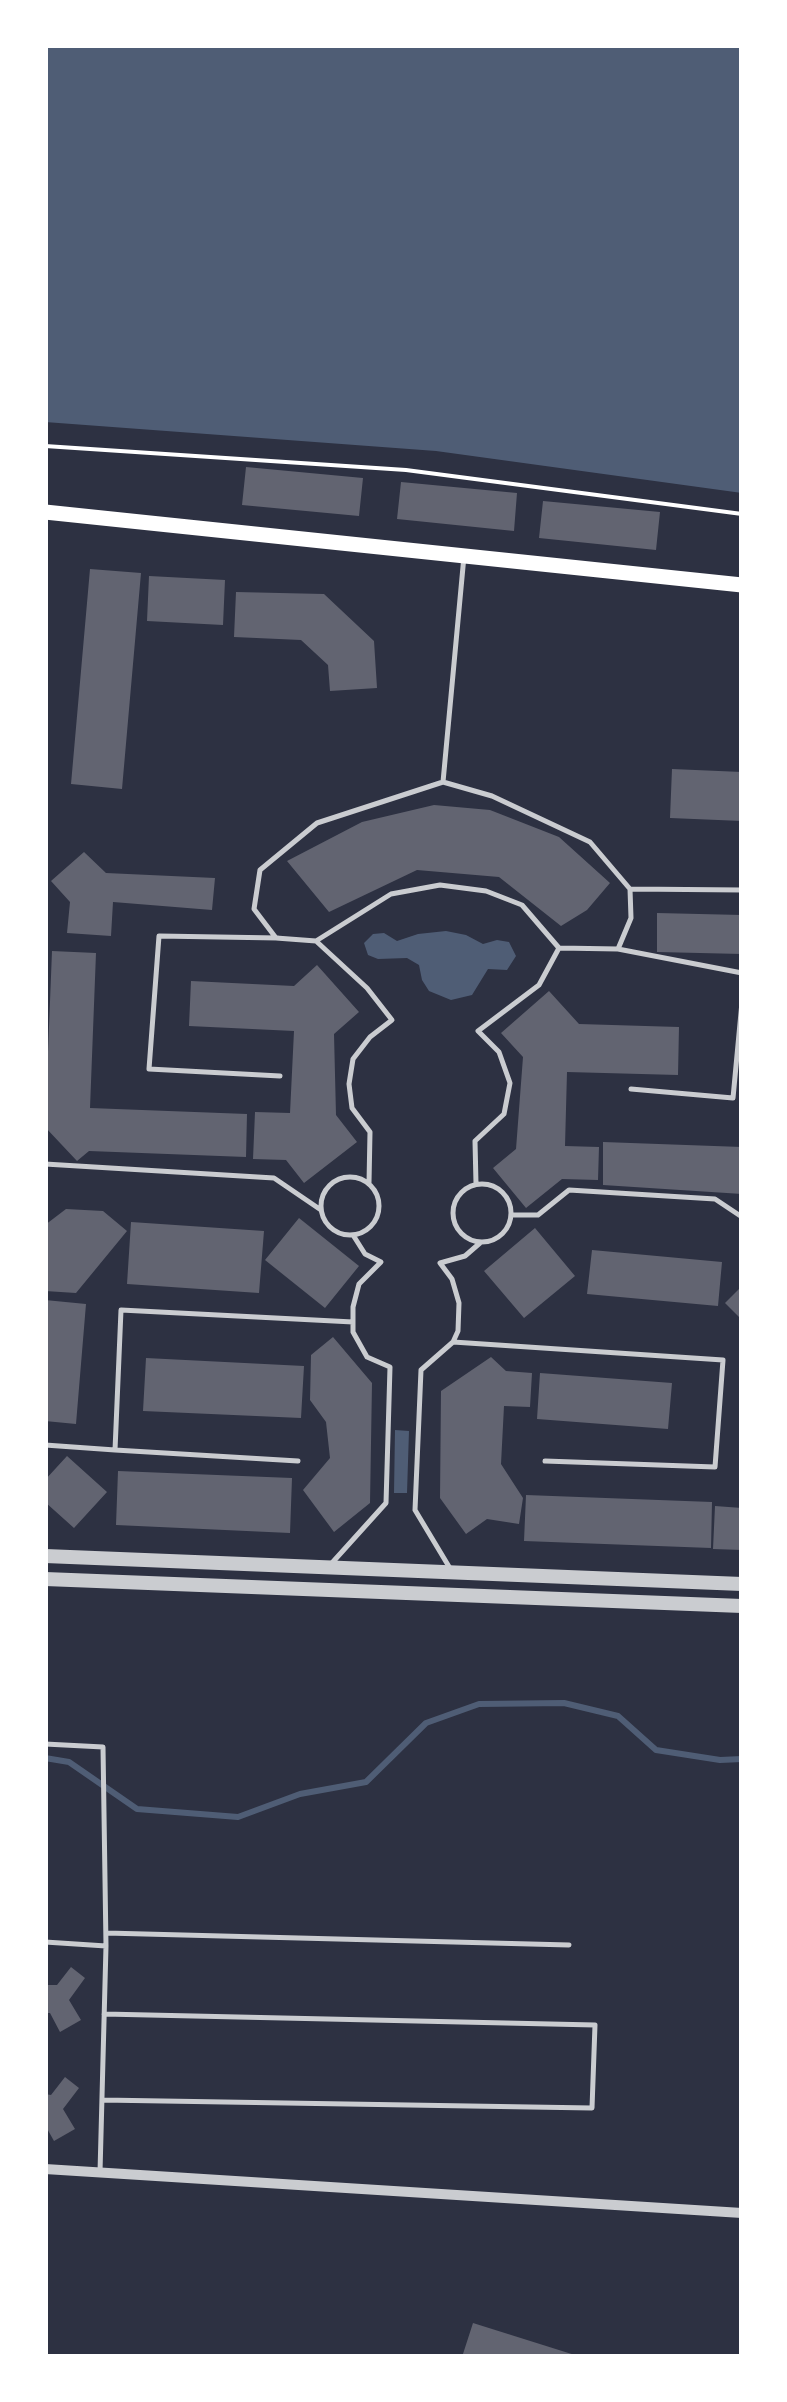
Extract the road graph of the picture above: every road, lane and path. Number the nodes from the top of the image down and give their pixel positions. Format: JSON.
{"nodes":[{"id":1,"x":45,"y":446,"type":"edge"},
{"id":2,"x":45,"y":512,"type":"edge"},
{"id":3,"x":742,"y":514,"type":"edge"},
{"id":4,"x":464,"y":555,"type":"junction"},
{"id":5,"x":742,"y":585,"type":"edge"},
{"id":6,"x":442,"y":782,"type":"junction"},
{"id":7,"x":630,"y":889,"type":"junction"},
{"id":8,"x":742,"y":890,"type":"edge"},
{"id":9,"x":276,"y":938,"type":"junction"},
{"id":10,"x":316,"y":942,"type":"junction"},
{"id":11,"x":559,"y":948,"type":"junction"},
{"id":12,"x":618,"y":949,"type":"junction"},
{"id":13,"x":742,"y":974,"type":"edge"},
{"id":14,"x":742,"y":1002,"type":"edge"},
{"id":15,"x":280,"y":1076,"type":"dead end"},
{"id":16,"x":630,"y":1089,"type":"dead end"},
{"id":17,"x":45,"y":1164,"type":"edge"},
{"id":18,"x":369,"y":1183,"type":"junction"},
{"id":19,"x":476,"y":1184,"type":"junction"},
{"id":20,"x":321,"y":1210,"type":"junction"},
{"id":21,"x":512,"y":1215,"type":"junction"},
{"id":22,"x":742,"y":1218,"type":"edge"},
{"id":23,"x":353,"y":1235,"type":"junction"},
{"id":24,"x":480,"y":1243,"type":"junction"},
{"id":25,"x":353,"y":1322,"type":"junction"},
{"id":26,"x":453,"y":1342,"type":"junction"},
{"id":27,"x":45,"y":1445,"type":"edge"},
{"id":28,"x":115,"y":1450,"type":"junction"},
{"id":29,"x":298,"y":1460,"type":"dead end"},
{"id":30,"x":545,"y":1460,"type":"dead end"},
{"id":31,"x":45,"y":1556,"type":"edge"},
{"id":32,"x":328,"y":1568,"type":"junction"},
{"id":33,"x":452,"y":1573,"type":"junction"},
{"id":34,"x":45,"y":1579,"type":"edge"},
{"id":35,"x":742,"y":1584,"type":"edge"},
{"id":36,"x":742,"y":1606,"type":"edge"},
{"id":37,"x":45,"y":1744,"type":"edge"},
{"id":38,"x":106,"y":1933,"type":"junction"},
{"id":39,"x":45,"y":1942,"type":"edge"},
{"id":40,"x":569,"y":1945,"type":"dead end"},
{"id":41,"x":106,"y":1946,"type":"junction"},
{"id":42,"x":104,"y":2014,"type":"junction"},
{"id":43,"x":102,"y":2100,"type":"junction"},
{"id":44,"x":45,"y":2169,"type":"edge"},
{"id":45,"x":100,"y":2172,"type":"junction"},
{"id":46,"x":742,"y":2212,"type":"edge"}],
"edges":[{"from":1,"to":3,"type":"path"},
{"from":2,"to":4,"type":"main road"},
{"from":4,"to":5,"type":"main road"},
{"from":4,"to":6,"type":"lane"},
{"from":6,"to":7,"type":"lane"},
{"from":6,"to":9,"type":"lane"},
{"from":7,"to":8,"type":"lane"},
{"from":7,"to":12,"type":"lane"},
{"from":9,"to":10,"type":"lane"},
{"from":9,"to":15,"type":"lane"},
{"from":10,"to":11,"type":"lane"},
{"from":10,"to":18,"type":"lane"},
{"from":11,"to":12,"type":"lane"},
{"from":11,"to":19,"type":"lane"},
{"from":12,"to":13,"type":"lane"},
{"from":14,"to":16,"type":"lane"},
{"from":17,"to":20,"type":"lane"},
{"from":18,"to":20,"type":"lane"},
{"from":18,"to":23,"type":"lane"},
{"from":19,"to":21,"type":"lane"},
{"from":19,"to":24,"type":"lane"},
{"from":20,"to":23,"type":"lane"},
{"from":21,"to":22,"type":"lane"},
{"from":21,"to":24,"type":"lane"},
{"from":23,"to":25,"type":"lane"},
{"from":24,"to":26,"type":"lane"},
{"from":25,"to":28,"type":"lane"},
{"from":25,"to":32,"type":"lane"},
{"from":26,"to":30,"type":"lane"},
{"from":26,"to":33,"type":"lane"},
{"from":27,"to":28,"type":"lane"},
{"from":28,"to":29,"type":"lane"},
{"from":31,"to":32,"type":"street"},
{"from":32,"to":33,"type":"street"},
{"from":33,"to":35,"type":"street"},
{"from":34,"to":36,"type":"street"},
{"from":37,"to":38,"type":"lane"},
{"from":38,"to":40,"type":"lane"},
{"from":38,"to":41,"type":"lane"},
{"from":39,"to":41,"type":"lane"},
{"from":41,"to":42,"type":"lane"},
{"from":42,"to":43,"type":"lane"},
{"from":42,"to":43,"type":"lane"},
{"from":43,"to":45,"type":"lane"},
{"from":44,"to":45,"type":"street"},
{"from":45,"to":46,"type":"street"}]}
